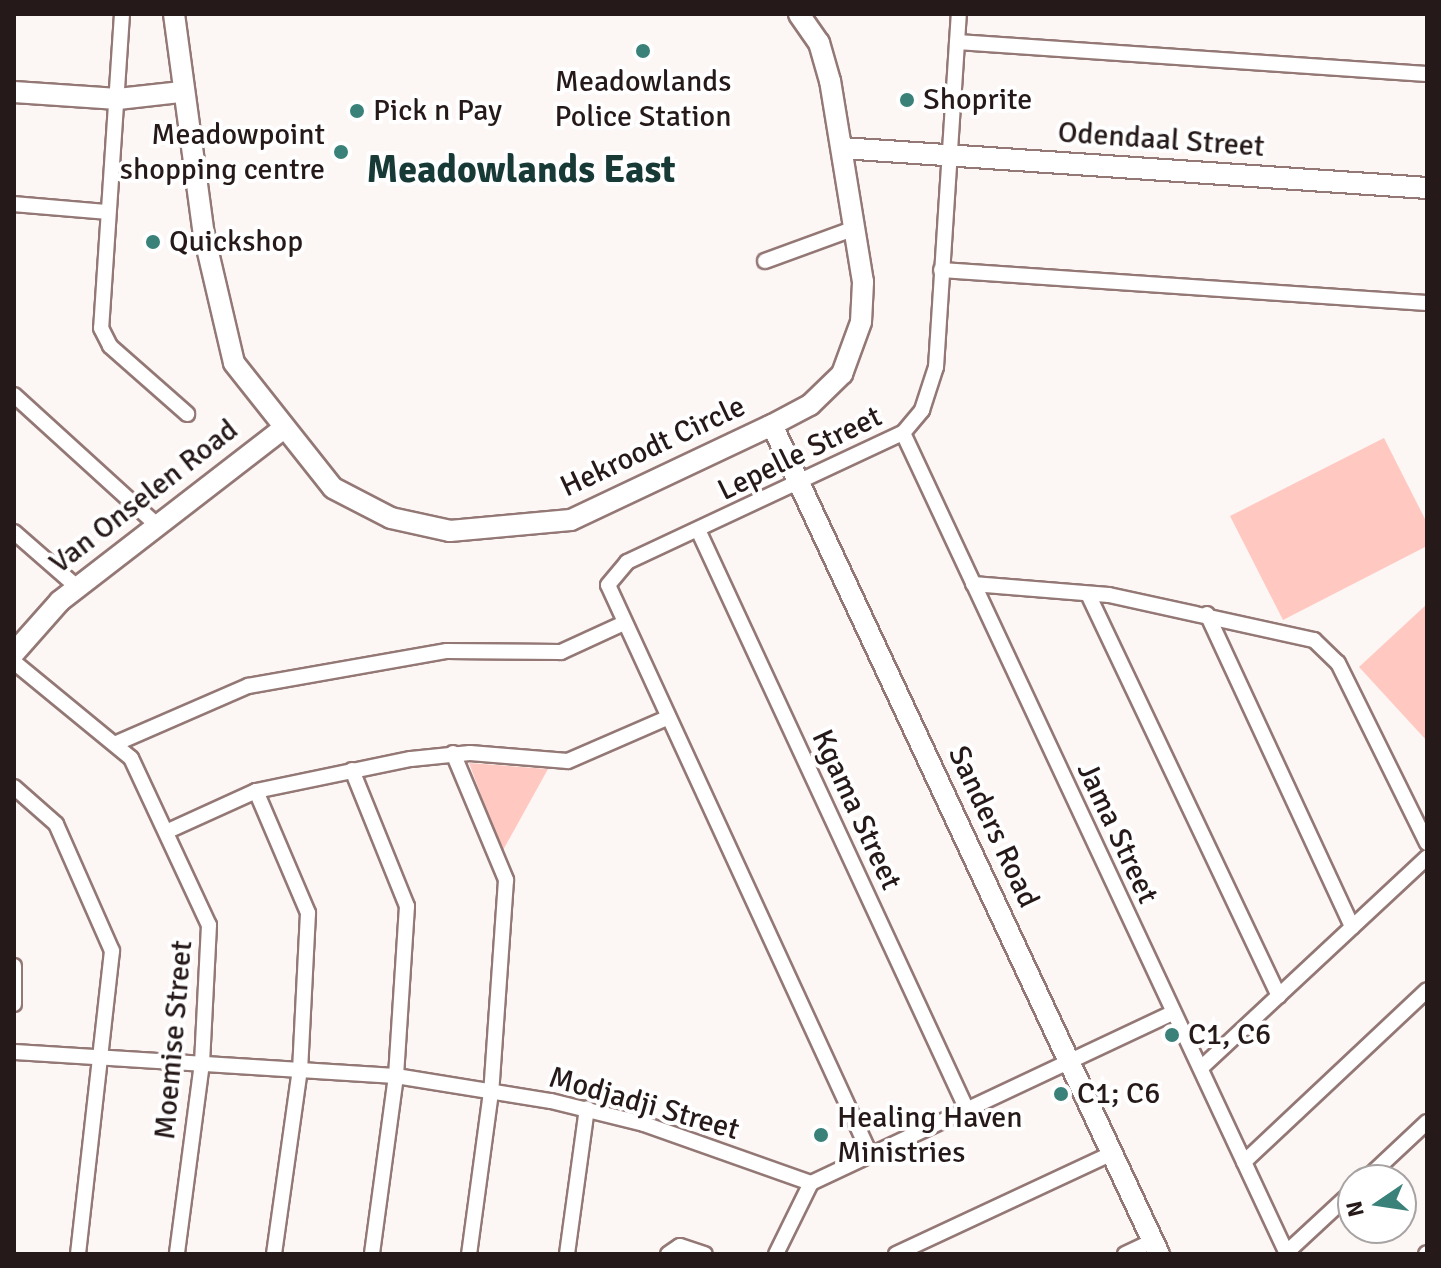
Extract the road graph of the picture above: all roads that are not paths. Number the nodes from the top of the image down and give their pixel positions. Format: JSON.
{"nodes":[{"id":1,"x":122,"y":14,"type":"edge"},
{"id":2,"x":174,"y":14,"type":"edge"},
{"id":3,"x":799,"y":14,"type":"edge"},
{"id":4,"x":959,"y":14,"type":"edge"},
{"id":5,"x":957,"y":42,"type":"junction"},
{"id":6,"x":1427,"y":74,"type":"edge"},
{"id":7,"x":14,"y":92,"type":"edge"},
{"id":8,"x":180,"y":92,"type":"junction"},
{"id":9,"x":118,"y":99,"type":"junction"},
{"id":10,"x":842,"y":148,"type":"junction"},
{"id":11,"x":949,"y":156,"type":"junction"},
{"id":12,"x":1427,"y":188,"type":"edge"},
{"id":13,"x":14,"y":204,"type":"edge"},
{"id":14,"x":108,"y":212,"type":"junction"},
{"id":15,"x":855,"y":228,"type":"junction"},
{"id":16,"x":765,"y":261,"type":"dead end"},
{"id":17,"x":941,"y":270,"type":"junction"},
{"id":18,"x":1427,"y":303,"type":"edge"},
{"id":19,"x":14,"y":395,"type":"edge"},
{"id":20,"x":187,"y":414,"type":"dead end"},
{"id":21,"x":772,"y":425,"type":"junction"},
{"id":22,"x":284,"y":428,"type":"junction"},
{"id":23,"x":903,"y":433,"type":"junction"},
{"id":24,"x":798,"y":483,"type":"junction"},
{"id":25,"x":156,"y":524,"type":"junction"},
{"id":26,"x":14,"y":532,"type":"edge"},
{"id":27,"x":699,"y":532,"type":"junction"},
{"id":28,"x":973,"y":584,"type":"junction"},
{"id":29,"x":77,"y":587,"type":"junction"},
{"id":30,"x":1088,"y":594,"type":"junction"},
{"id":31,"x":1207,"y":614,"type":"junction"},
{"id":32,"x":624,"y":623,"type":"junction"},
{"id":33,"x":14,"y":653,"type":"edge"},
{"id":34,"x":14,"y":662,"type":"edge"},
{"id":35,"x":667,"y":718,"type":"junction"},
{"id":36,"x":117,"y":743,"type":"junction"},
{"id":37,"x":453,"y":753,"type":"junction"},
{"id":38,"x":352,"y":770,"type":"junction"},
{"id":39,"x":14,"y":787,"type":"edge"},
{"id":40,"x":256,"y":791,"type":"junction"},
{"id":41,"x":168,"y":831,"type":"junction"},
{"id":42,"x":1427,"y":843,"type":"edge"},
{"id":43,"x":1427,"y":857,"type":"edge"},
{"id":44,"x":1352,"y":927,"type":"junction"},
{"id":45,"x":14,"y":966,"type":"edge"},
{"id":46,"x":1427,"y":990,"type":"edge"},
{"id":47,"x":1279,"y":996,"type":"junction"},
{"id":48,"x":14,"y":1004,"type":"edge"},
{"id":49,"x":1172,"y":1013,"type":"junction"},
{"id":50,"x":14,"y":1052,"type":"edge"},
{"id":51,"x":105,"y":1057,"type":"junction"},
{"id":52,"x":1070,"y":1062,"type":"junction"},
{"id":53,"x":202,"y":1063,"type":"junction"},
{"id":54,"x":1201,"y":1068,"type":"junction"},
{"id":55,"x":300,"y":1069,"type":"junction"},
{"id":56,"x":396,"y":1076,"type":"junction"},
{"id":57,"x":491,"y":1092,"type":"junction"},
{"id":58,"x":587,"y":1108,"type":"junction"},
{"id":59,"x":967,"y":1110,"type":"junction"},
{"id":60,"x":1427,"y":1122,"type":"edge"},
{"id":61,"x":1113,"y":1153,"type":"junction"},
{"id":62,"x":870,"y":1154,"type":"junction"},
{"id":63,"x":1244,"y":1162,"type":"junction"},
{"id":64,"x":1382,"y":1164,"type":"edge"},
{"id":65,"x":811,"y":1183,"type":"junction"},
{"id":66,"x":1337,"y":1206,"type":"edge"},
{"id":67,"x":1156,"y":1247,"type":"edge"},
{"id":68,"x":78,"y":1254,"type":"edge"},
{"id":69,"x":177,"y":1254,"type":"edge"},
{"id":70,"x":274,"y":1254,"type":"edge"},
{"id":71,"x":372,"y":1254,"type":"edge"},
{"id":72,"x":469,"y":1254,"type":"edge"},
{"id":73,"x":567,"y":1254,"type":"edge"},
{"id":74,"x":668,"y":1254,"type":"edge"},
{"id":75,"x":705,"y":1254,"type":"edge"},
{"id":76,"x":776,"y":1254,"type":"edge"},
{"id":77,"x":896,"y":1254,"type":"edge"},
{"id":78,"x":1125,"y":1254,"type":"edge"},
{"id":79,"x":1287,"y":1254,"type":"edge"}],
"edges":[{"from":1,"to":9,"type":"street"},
{"from":2,"to":8,"type":"street","name":"Hekroodt Circle"},
{"from":3,"to":10,"type":"street","name":"Hekroodt Circle"},
{"from":4,"to":5,"type":"street","name":"Lepelle Street"},
{"from":5,"to":6,"type":"street"},
{"from":5,"to":11,"type":"street","name":"Lepelle Street"},
{"from":7,"to":9,"type":"street"},
{"from":8,"to":9,"type":"street"},
{"from":8,"to":22,"type":"street","name":"Hekroodt Circle"},
{"from":9,"to":14,"type":"street"},
{"from":10,"to":11,"type":"street","name":"Odendaal Street"},
{"from":10,"to":15,"type":"street","name":"Hekroodt Circle"},
{"from":11,"to":12,"type":"street","name":"Odendaal Street"},
{"from":11,"to":17,"type":"street","name":"Lepelle Street"},
{"from":13,"to":14,"type":"street"},
{"from":14,"to":20,"type":"street"},
{"from":15,"to":16,"type":"street"},
{"from":15,"to":21,"type":"street","name":"Hekroodt Circle"},
{"from":17,"to":18,"type":"street"},
{"from":17,"to":23,"type":"street","name":"Lepelle Street"},
{"from":19,"to":25,"type":"street"},
{"from":21,"to":22,"type":"street","name":"Hekroodt Circle"},
{"from":21,"to":24,"type":"street","name":"Sanders Road"},
{"from":22,"to":25,"type":"street","name":"Van Onselen Road"},
{"from":23,"to":24,"type":"street","name":"Lepelle Street"},
{"from":23,"to":28,"type":"street","name":"Jama Street"},
{"from":24,"to":27,"type":"street","name":"Lepelle Street"},
{"from":24,"to":52,"type":"street","name":"Sanders Road"},
{"from":25,"to":29,"type":"street","name":"Van Onselen Road"},
{"from":26,"to":29,"type":"street"},
{"from":27,"to":32,"type":"street","name":"Lepelle Street"},
{"from":27,"to":59,"type":"street","name":"Kgama Street"},
{"from":28,"to":30,"type":"street"},
{"from":28,"to":49,"type":"street","name":"Jama Street"},
{"from":29,"to":33,"type":"street","name":"Van Onselen Road"},
{"from":30,"to":31,"type":"street"},
{"from":30,"to":47,"type":"street"},
{"from":31,"to":42,"type":"street"},
{"from":31,"to":44,"type":"street"},
{"from":32,"to":35,"type":"street"},
{"from":32,"to":36,"type":"street"},
{"from":34,"to":36,"type":"street","name":"Moemise Street"},
{"from":35,"to":37,"type":"street"},
{"from":35,"to":62,"type":"street"},
{"from":36,"to":41,"type":"street","name":"Moemise Street"},
{"from":37,"to":38,"type":"street"},
{"from":37,"to":57,"type":"street"},
{"from":38,"to":40,"type":"street"},
{"from":38,"to":56,"type":"street"},
{"from":39,"to":51,"type":"street"},
{"from":40,"to":41,"type":"street"},
{"from":40,"to":55,"type":"street"},
{"from":41,"to":53,"type":"street","name":"Moemise Street"},
{"from":43,"to":44,"type":"street"},
{"from":44,"to":47,"type":"street"},
{"from":45,"to":48,"type":"street"},
{"from":46,"to":63,"type":"street"},
{"from":47,"to":54,"type":"street"},
{"from":49,"to":52,"type":"street"},
{"from":49,"to":54,"type":"street","name":"Jama Street"},
{"from":50,"to":51,"type":"street","name":"Modjadji Street"},
{"from":51,"to":53,"type":"street","name":"Modjadji Street"},
{"from":51,"to":68,"type":"street"},
{"from":52,"to":59,"type":"street"},
{"from":52,"to":61,"type":"street","name":"Sanders Road"},
{"from":53,"to":55,"type":"street","name":"Modjadji Street"},
{"from":53,"to":69,"type":"street","name":"Moemise Street"},
{"from":54,"to":63,"type":"street","name":"Jama Street"},
{"from":55,"to":56,"type":"street","name":"Modjadji Street"},
{"from":55,"to":70,"type":"street"},
{"from":56,"to":57,"type":"street","name":"Modjadji Street"},
{"from":56,"to":71,"type":"street"},
{"from":57,"to":58,"type":"street","name":"Modjadji Street"},
{"from":57,"to":72,"type":"street"},
{"from":58,"to":65,"type":"street","name":"Modjadji Street"},
{"from":58,"to":73,"type":"street"},
{"from":59,"to":62,"type":"street"},
{"from":60,"to":64,"type":"street"},
{"from":61,"to":67,"type":"street","name":"Sanders Road"},
{"from":61,"to":77,"type":"street"},
{"from":62,"to":65,"type":"street"},
{"from":63,"to":79,"type":"street","name":"Jama Street"},
{"from":65,"to":76,"type":"street"},
{"from":66,"to":79,"type":"street"},
{"from":67,"to":78,"type":"street"},
{"from":74,"to":75,"type":"street"}]}
